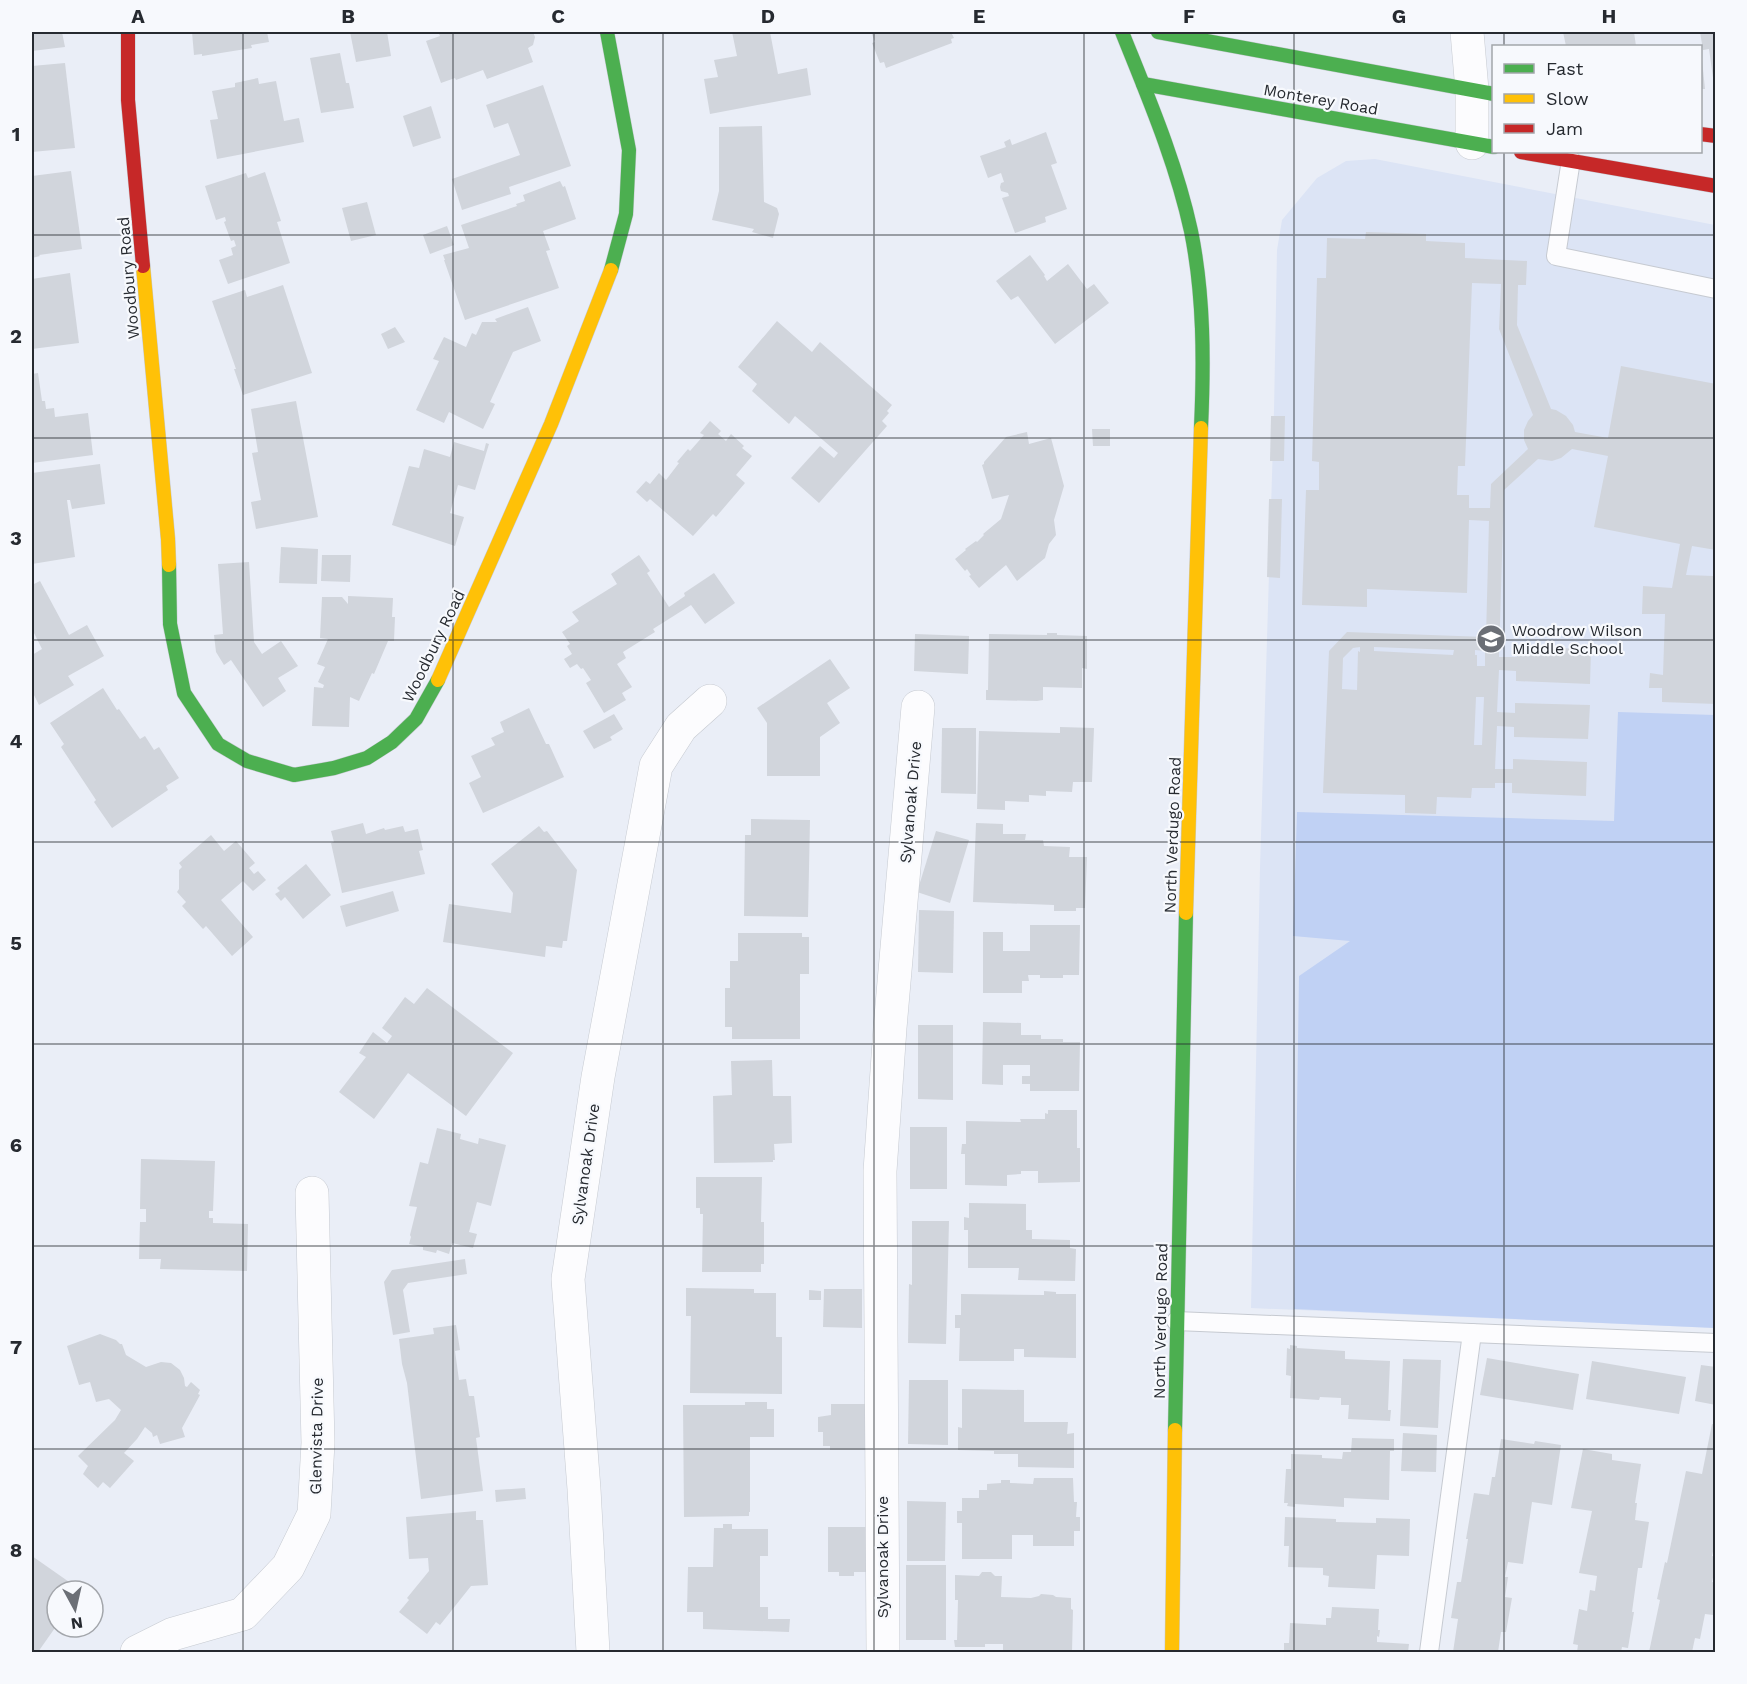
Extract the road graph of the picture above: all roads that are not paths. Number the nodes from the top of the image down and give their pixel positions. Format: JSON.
{"nodes":[{"id":1,"x":128,"y":32,"type":"edge"},
{"id":2,"x":607,"y":32,"type":"edge"},
{"id":3,"x":1122,"y":32,"type":"edge"},
{"id":4,"x":1158,"y":32,"type":"edge"},
{"id":5,"x":1467,"y":32,"type":"edge"},
{"id":6,"x":1143,"y":84,"type":"junction"},
{"id":7,"x":1483,"y":92,"type":"edge"},
{"id":8,"x":1483,"y":145,"type":"edge"},
{"id":9,"x":1527,"y":153,"type":"edge"},
{"id":10,"x":1571,"y":160,"type":"junction"},
{"id":11,"x":1716,"y":186,"type":"edge"},
{"id":12,"x":1716,"y":289,"type":"edge"},
{"id":13,"x":710,"y":701,"type":"dead end"},
{"id":14,"x":918,"y":707,"type":"dead end"},
{"id":15,"x":312,"y":1193,"type":"dead end"},
{"id":16,"x":1176,"y":1321,"type":"junction"},
{"id":17,"x":1472,"y":1333,"type":"junction"},
{"id":18,"x":1716,"y":1343,"type":"edge"},
{"id":19,"x":138,"y":1653,"type":"edge"},
{"id":20,"x":593,"y":1653,"type":"edge"},
{"id":21,"x":883,"y":1653,"type":"edge"},
{"id":22,"x":1172,"y":1653,"type":"edge"},
{"id":23,"x":1429,"y":1653,"type":"edge"}],
"edges":[{"from":1,"to":2,"type":"street","name":"Woodbury Road"},
{"from":3,"to":6,"type":"street","name":"North Verdugo Road"},
{"from":4,"to":7,"type":"street"},
{"from":5,"to":7,"type":"street"},
{"from":6,"to":8,"type":"street","name":"Monterey Road"},
{"from":6,"to":16,"type":"street","name":"North Verdugo Road"},
{"from":7,"to":8,"type":"street"},
{"from":9,"to":10,"type":"street"},
{"from":10,"to":11,"type":"street"},
{"from":10,"to":12,"type":"lane"},
{"from":13,"to":20,"type":"street","name":"Sylvanoak Drive"},
{"from":14,"to":21,"type":"street","name":"Sylvanoak Drive"},
{"from":15,"to":19,"type":"street","name":"Glenvista Drive"},
{"from":16,"to":17,"type":"lane"},
{"from":16,"to":22,"type":"street","name":"North Verdugo Road"},
{"from":17,"to":18,"type":"lane"},
{"from":17,"to":23,"type":"lane"}]}
